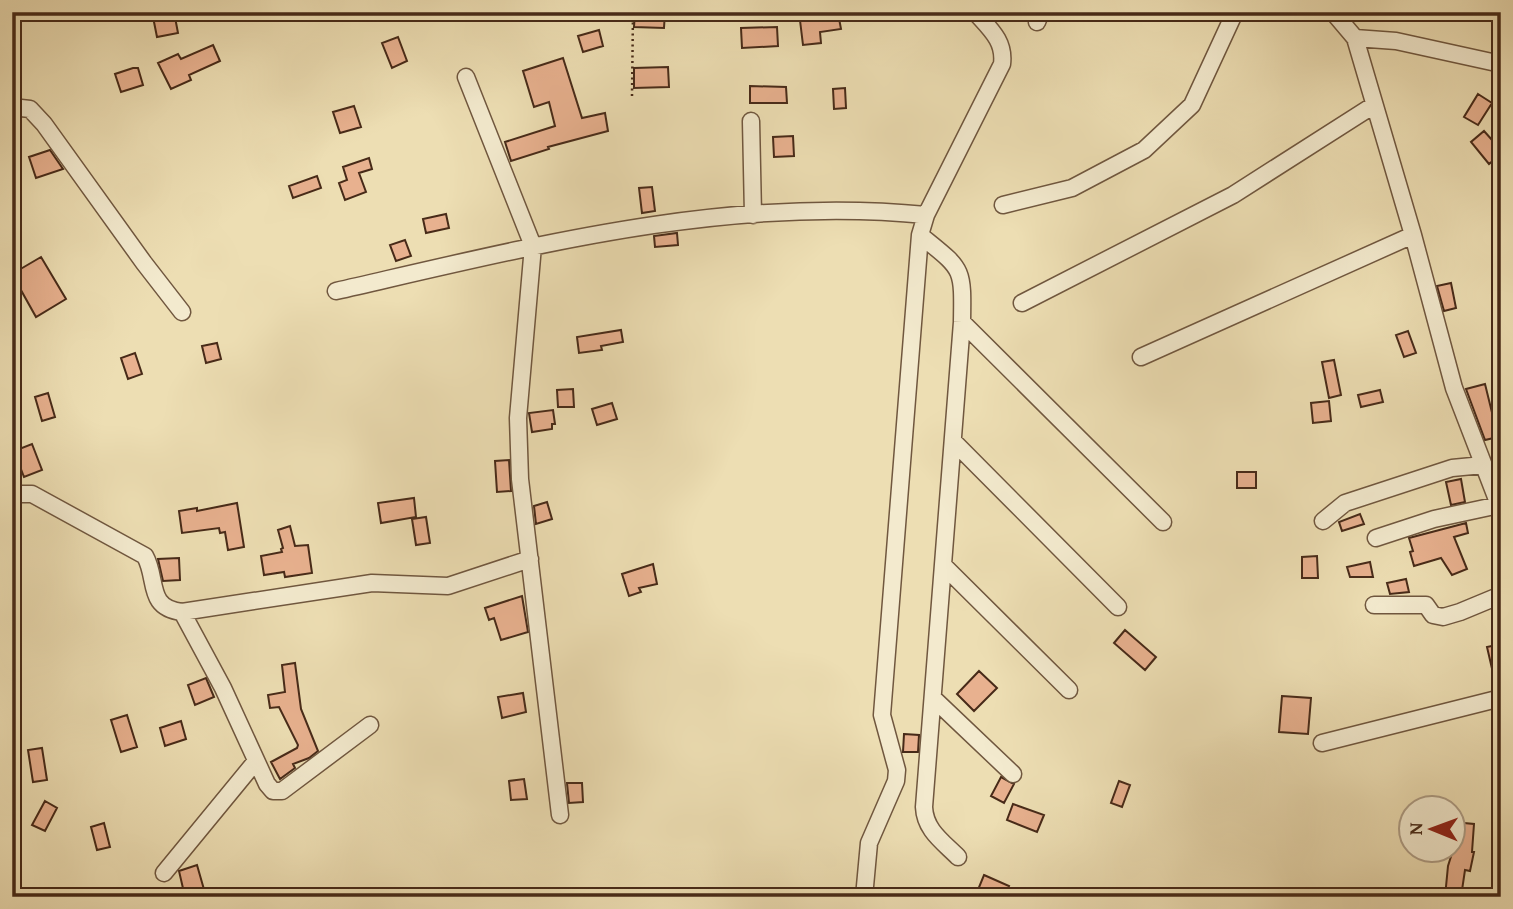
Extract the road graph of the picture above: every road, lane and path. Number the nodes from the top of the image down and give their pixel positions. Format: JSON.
{"nodes":[{"id":1,"x":633,"y":12,"type":"edge"},
{"id":2,"x":975,"y":12,"type":"edge"},
{"id":3,"x":1235,"y":12,"type":"edge"},
{"id":4,"x":1334,"y":12,"type":"edge"},
{"id":5,"x":1354,"y":38,"type":"junction"},
{"id":6,"x":1501,"y":64,"type":"edge"},
{"id":7,"x":466,"y":77,"type":"dead end"},
{"id":8,"x":632,"y":96,"type":"dead end"},
{"id":9,"x":1374,"y":105,"type":"junction"},
{"id":10,"x":12,"y":107,"type":"edge"},
{"id":11,"x":751,"y":121,"type":"dead end"},
{"id":12,"x":1003,"y":205,"type":"dead end"},
{"id":13,"x":753,"y":215,"type":"junction"},
{"id":14,"x":926,"y":215,"type":"junction"},
{"id":15,"x":920,"y":235,"type":"junction"},
{"id":16,"x":1413,"y":235,"type":"junction"},
{"id":17,"x":533,"y":246,"type":"junction"},
{"id":18,"x":336,"y":290,"type":"dead end"},
{"id":19,"x":1022,"y":303,"type":"dead end"},
{"id":20,"x":182,"y":312,"type":"dead end"},
{"id":21,"x":962,"y":323,"type":"junction"},
{"id":22,"x":1141,"y":357,"type":"dead end"},
{"id":23,"x":953,"y":441,"type":"junction"},
{"id":24,"x":1483,"y":465,"type":"junction"},
{"id":25,"x":12,"y":494,"type":"edge"},
{"id":26,"x":1500,"y":508,"type":"edge"},
{"id":27,"x":1323,"y":520,"type":"dead end"},
{"id":28,"x":1163,"y":522,"type":"dead end"},
{"id":29,"x":1376,"y":538,"type":"dead end"},
{"id":30,"x":530,"y":559,"type":"junction"},
{"id":31,"x":943,"y":565,"type":"junction"},
{"id":32,"x":1501,"y":595,"type":"edge"},
{"id":33,"x":1374,"y":605,"type":"dead end"},
{"id":34,"x":1118,"y":607,"type":"dead end"},
{"id":35,"x":181,"y":612,"type":"junction"},
{"id":36,"x":1069,"y":690,"type":"dead end"},
{"id":37,"x":933,"y":698,"type":"junction"},
{"id":38,"x":1501,"y":698,"type":"edge"},
{"id":39,"x":370,"y":724,"type":"dead end"},
{"id":40,"x":1322,"y":743,"type":"dead end"},
{"id":41,"x":256,"y":761,"type":"junction"},
{"id":42,"x":1013,"y":774,"type":"dead end"},
{"id":43,"x":560,"y":815,"type":"dead end"},
{"id":44,"x":958,"y":857,"type":"dead end"},
{"id":45,"x":164,"y":873,"type":"dead end"},
{"id":46,"x":864,"y":897,"type":"edge"}],
"edges":[{"from":1,"to":8,"type":"path"},
{"from":2,"to":14,"type":"street"},
{"from":3,"to":12,"type":"street"},
{"from":4,"to":5,"type":"street"},
{"from":5,"to":6,"type":"street"},
{"from":5,"to":9,"type":"street"},
{"from":7,"to":17,"type":"street"},
{"from":9,"to":16,"type":"street"},
{"from":9,"to":19,"type":"street"},
{"from":10,"to":20,"type":"street"},
{"from":11,"to":13,"type":"street"},
{"from":13,"to":14,"type":"street"},
{"from":13,"to":17,"type":"street"},
{"from":14,"to":15,"type":"street"},
{"from":15,"to":21,"type":"street"},
{"from":15,"to":46,"type":"street"},
{"from":16,"to":22,"type":"street"},
{"from":16,"to":24,"type":"street"},
{"from":17,"to":18,"type":"street"},
{"from":17,"to":30,"type":"street"},
{"from":21,"to":23,"type":"street"},
{"from":21,"to":28,"type":"street"},
{"from":23,"to":31,"type":"street"},
{"from":23,"to":34,"type":"street"},
{"from":24,"to":26,"type":"street"},
{"from":24,"to":27,"type":"street"},
{"from":25,"to":35,"type":"street"},
{"from":26,"to":29,"type":"street"},
{"from":30,"to":35,"type":"street"},
{"from":30,"to":43,"type":"street"},
{"from":31,"to":36,"type":"street"},
{"from":31,"to":37,"type":"street"},
{"from":32,"to":33,"type":"street"},
{"from":35,"to":41,"type":"street"},
{"from":37,"to":42,"type":"street"},
{"from":37,"to":44,"type":"street"},
{"from":38,"to":40,"type":"street"},
{"from":39,"to":41,"type":"street"},
{"from":41,"to":45,"type":"street"}]}
